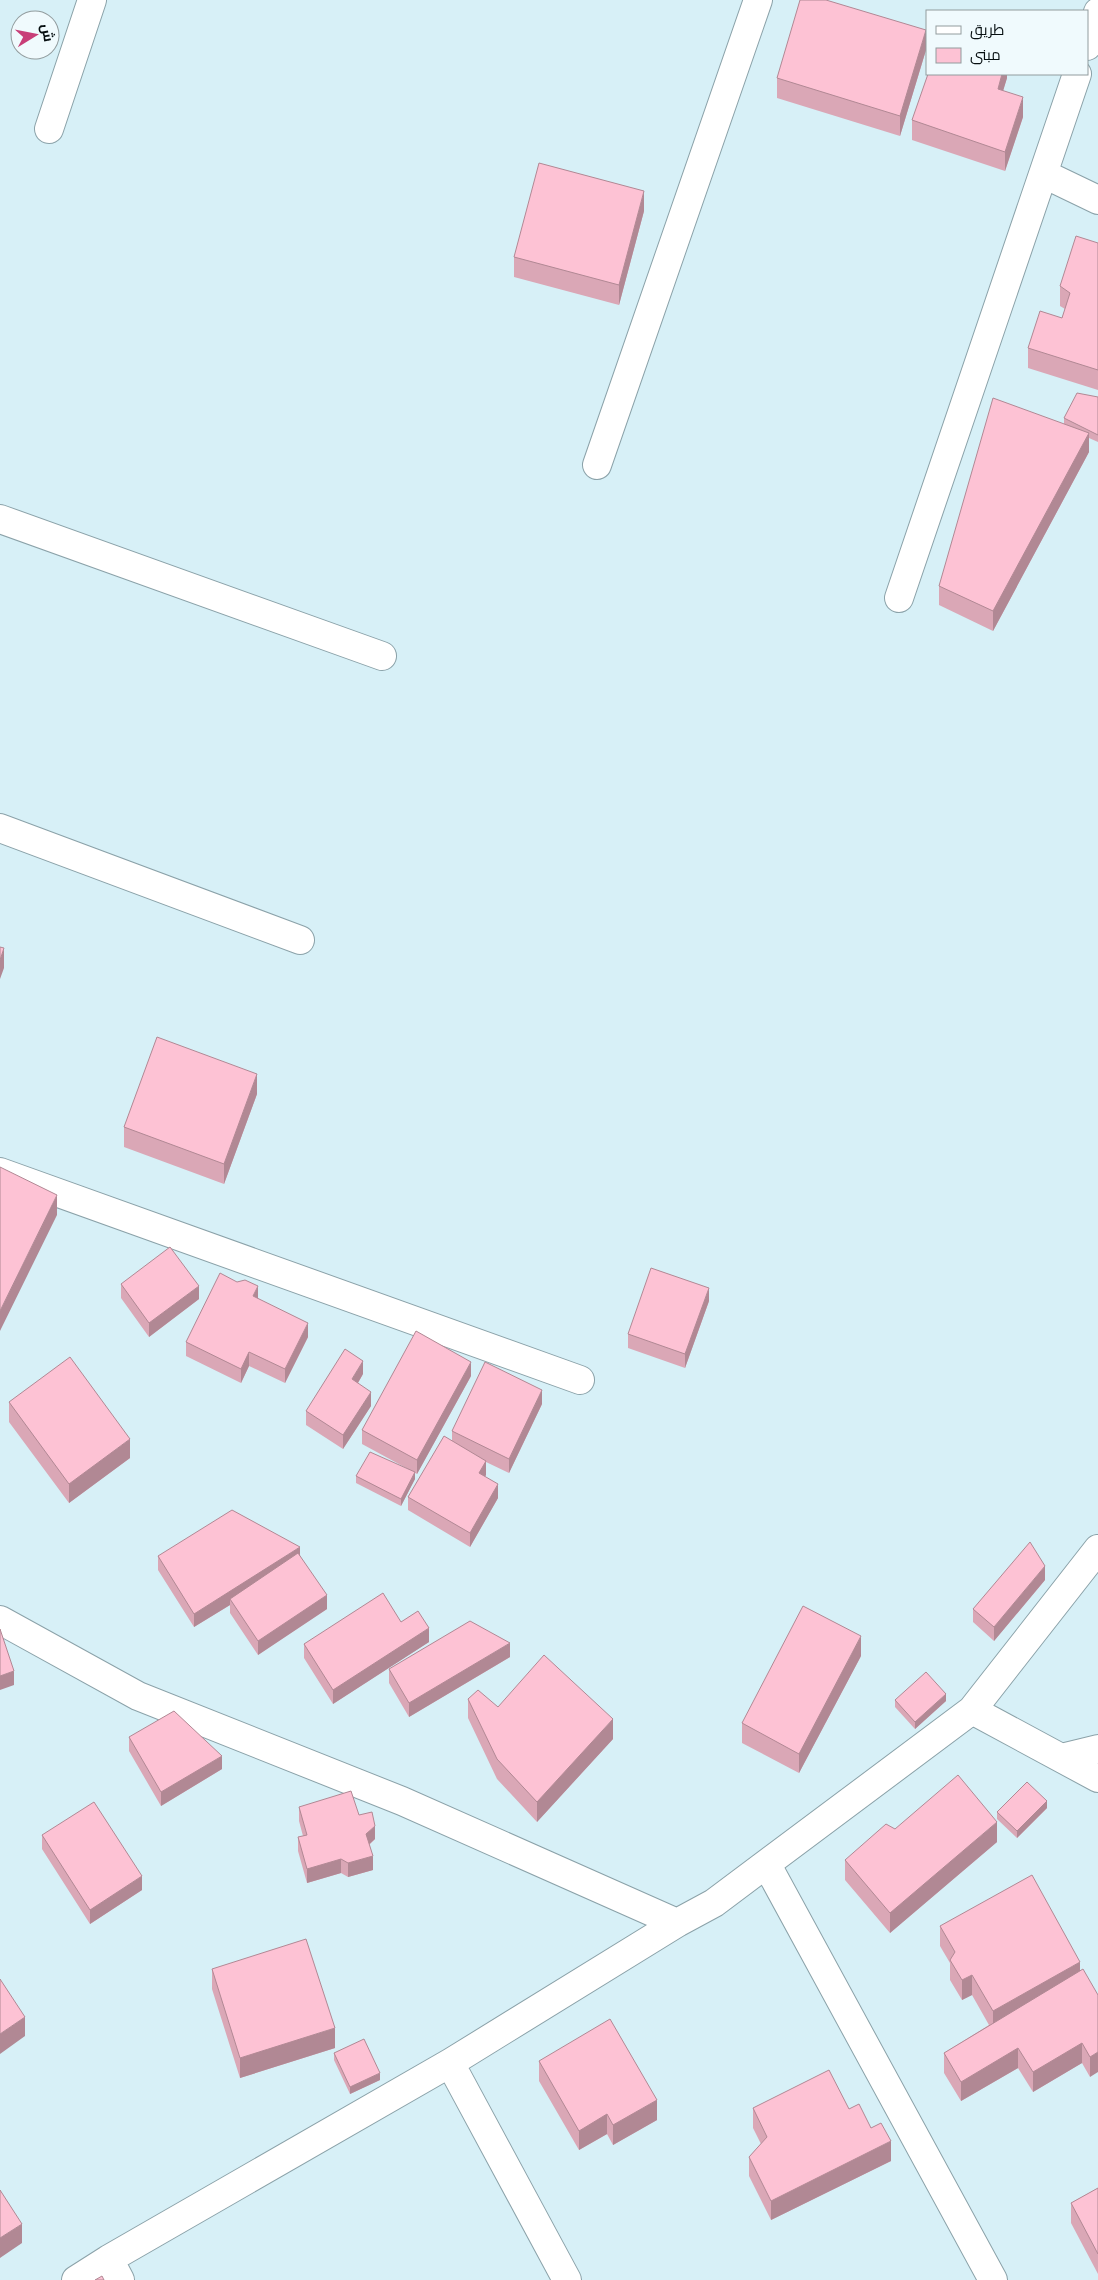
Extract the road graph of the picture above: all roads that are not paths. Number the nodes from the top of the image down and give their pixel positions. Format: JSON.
{"nodes":[{"id":1,"x":92,"y":0,"type":"edge"},
{"id":2,"x":758,"y":0,"type":"edge"},
{"id":3,"x":1098,"y":12,"type":"edge"},
{"id":4,"x":1088,"y":43,"type":"edge"},
{"id":5,"x":1077,"y":75,"type":"edge"},
{"id":6,"x":49,"y":129,"type":"dead end"},
{"id":7,"x":1044,"y":174,"type":"junction"},
{"id":8,"x":1098,"y":200,"type":"edge"},
{"id":9,"x":597,"y":464,"type":"dead end"},
{"id":10,"x":0,"y":519,"type":"edge"},
{"id":11,"x":899,"y":598,"type":"dead end"},
{"id":12,"x":382,"y":656,"type":"dead end"},
{"id":13,"x":0,"y":828,"type":"edge"},
{"id":14,"x":300,"y":940,"type":"dead end"},
{"id":15,"x":0,"y":1172,"type":"edge"},
{"id":16,"x":580,"y":1380,"type":"dead end"},
{"id":17,"x":1098,"y":1549,"type":"edge"},
{"id":18,"x":0,"y":1620,"type":"edge"},
{"id":19,"x":972,"y":1710,"type":"junction"},
{"id":20,"x":1098,"y":1749,"type":"edge"},
{"id":21,"x":1061,"y":1758,"type":"junction"},
{"id":22,"x":1098,"y":1778,"type":"edge"},
{"id":23,"x":766,"y":1865,"type":"junction"},
{"id":24,"x":677,"y":1923,"type":"junction"},
{"id":25,"x":450,"y":2063,"type":"junction"},
{"id":26,"x":114,"y":2270,"type":"edge"},
{"id":27,"x":76,"y":2280,"type":"edge"},
{"id":28,"x":567,"y":2280,"type":"edge"},
{"id":29,"x":993,"y":2280,"type":"edge"}],
"edges":[{"from":1,"to":6,"type":"street"},
{"from":2,"to":9,"type":"street"},
{"from":3,"to":4,"type":"street"},
{"from":5,"to":7,"type":"street"},
{"from":7,"to":8,"type":"street"},
{"from":7,"to":11,"type":"street"},
{"from":10,"to":12,"type":"street"},
{"from":13,"to":14,"type":"street"},
{"from":15,"to":16,"type":"street"},
{"from":17,"to":19,"type":"street"},
{"from":18,"to":24,"type":"street"},
{"from":19,"to":21,"type":"street"},
{"from":19,"to":23,"type":"street"},
{"from":20,"to":21,"type":"street"},
{"from":21,"to":22,"type":"street"},
{"from":23,"to":24,"type":"street"},
{"from":23,"to":29,"type":"street"},
{"from":24,"to":25,"type":"street"},
{"from":25,"to":26,"type":"street"},
{"from":25,"to":28,"type":"street"},
{"from":26,"to":27,"type":"street"}]}
